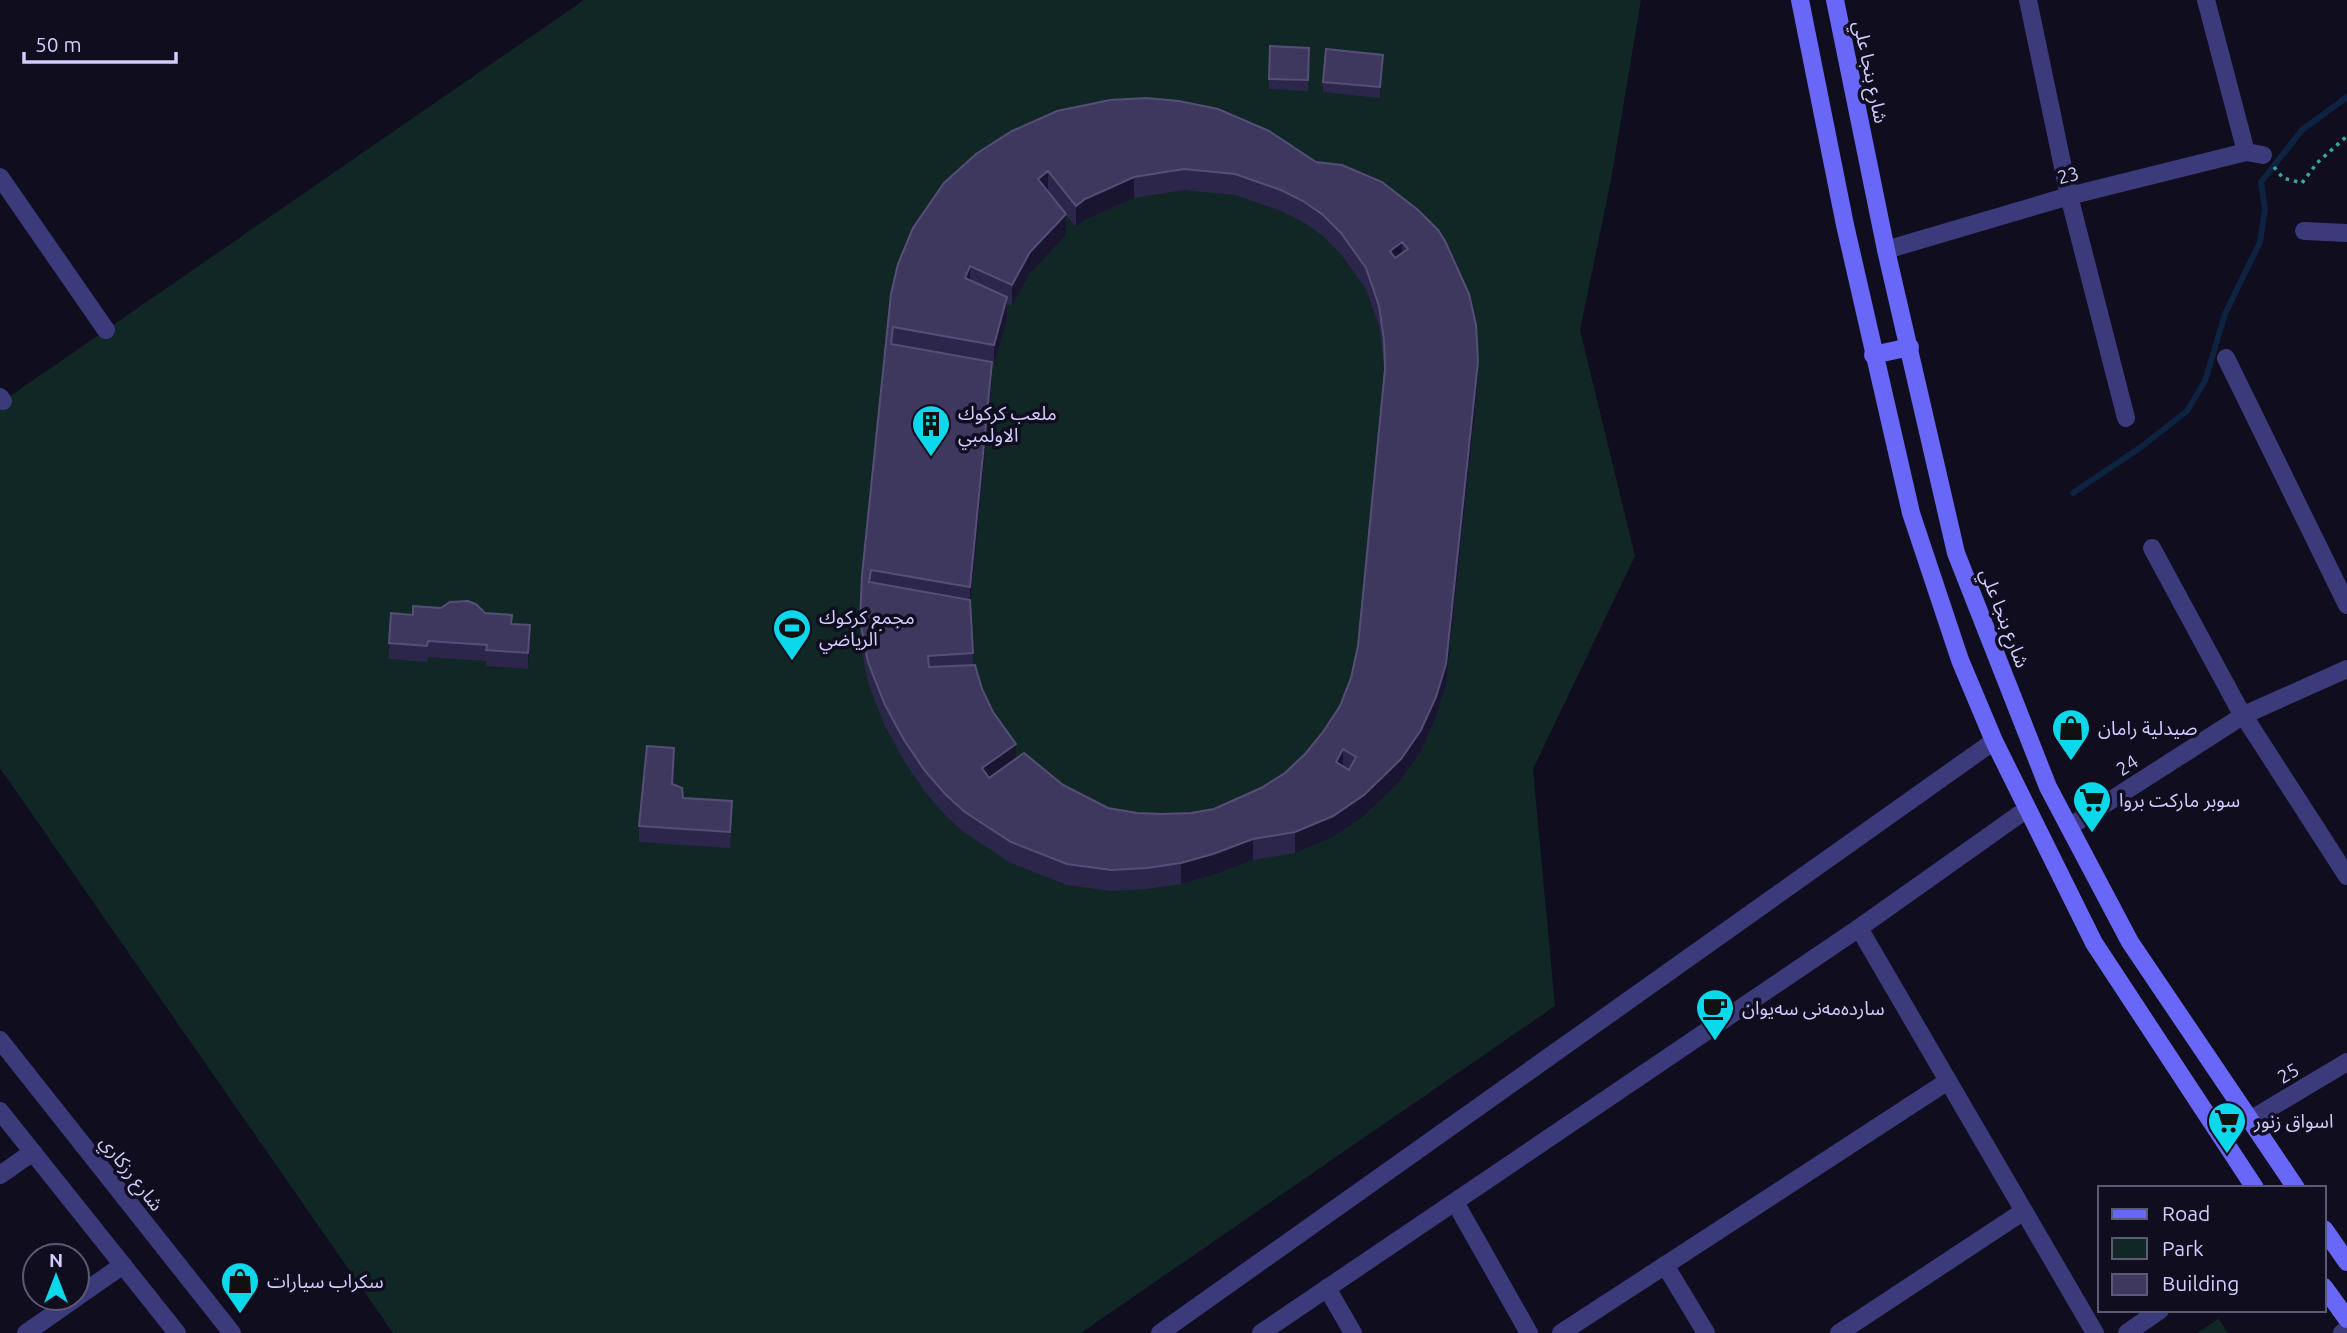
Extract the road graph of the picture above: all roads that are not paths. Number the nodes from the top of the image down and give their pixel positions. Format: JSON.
{"nodes":[{"id":1,"x":1800,"y":0,"type":"edge"},
{"id":2,"x":1835,"y":0,"type":"edge"},
{"id":3,"x":2028,"y":0,"type":"edge"},
{"id":4,"x":2206,"y":0,"type":"edge"},
{"id":5,"x":0,"y":177,"type":"edge"},
{"id":6,"x":2069,"y":196,"type":"junction"},
{"id":7,"x":2304,"y":230,"type":"dead end"},
{"id":8,"x":2347,"y":233,"type":"edge"},
{"id":9,"x":1886,"y":250,"type":"junction"},
{"id":10,"x":106,"y":330,"type":"dead end"},
{"id":11,"x":1909,"y":347,"type":"junction"},
{"id":12,"x":1874,"y":355,"type":"junction"},
{"id":13,"x":2226,"y":358,"type":"dead end"},
{"id":14,"x":2126,"y":418,"type":"dead end"},
{"id":15,"x":2152,"y":548,"type":"dead end"},
{"id":16,"x":2347,"y":605,"type":"edge"},
{"id":17,"x":2347,"y":669,"type":"edge"},
{"id":18,"x":2244,"y":715,"type":"junction"},
{"id":19,"x":1994,"y":740,"type":"junction"},
{"id":20,"x":2027,"y":809,"type":"junction"},
{"id":21,"x":2069,"y":827,"type":"junction"},
{"id":22,"x":2347,"y":876,"type":"edge"},
{"id":23,"x":1858,"y":928,"type":"junction"},
{"id":24,"x":0,"y":1040,"type":"edge"},
{"id":25,"x":2347,"y":1062,"type":"edge"},
{"id":26,"x":1948,"y":1081,"type":"junction"},
{"id":27,"x":0,"y":1111,"type":"edge"},
{"id":28,"x":2250,"y":1121,"type":"junction"},
{"id":29,"x":33,"y":1152,"type":"junction"},
{"id":30,"x":0,"y":1175,"type":"edge"},
{"id":31,"x":2254,"y":1186,"type":"edge"},
{"id":32,"x":2295,"y":1186,"type":"edge"},
{"id":33,"x":1455,"y":1202,"type":"junction"},
{"id":34,"x":2024,"y":1210,"type":"junction"},
{"id":35,"x":2326,"y":1232,"type":"edge"},
{"id":36,"x":2347,"y":1262,"type":"edge"},
{"id":37,"x":123,"y":1265,"type":"junction"},
{"id":38,"x":1665,"y":1265,"type":"junction"},
{"id":39,"x":91,"y":1287,"type":"edge"},
{"id":40,"x":1327,"y":1288,"type":"junction"},
{"id":41,"x":2326,"y":1290,"type":"edge"},
{"id":42,"x":56,"y":1312,"type":"edge"},
{"id":43,"x":2157,"y":1312,"type":"edge"},
{"id":44,"x":2347,"y":1319,"type":"edge"},
{"id":45,"x":2347,"y":1330,"type":"edge"},
{"id":46,"x":1168,"y":1331,"type":"edge"},
{"id":47,"x":26,"y":1333,"type":"edge"},
{"id":48,"x":177,"y":1333,"type":"edge"},
{"id":49,"x":232,"y":1333,"type":"edge"},
{"id":50,"x":1261,"y":1333,"type":"edge"},
{"id":51,"x":1353,"y":1333,"type":"edge"},
{"id":52,"x":1529,"y":1333,"type":"edge"},
{"id":53,"x":1561,"y":1333,"type":"edge"},
{"id":54,"x":1706,"y":1333,"type":"edge"},
{"id":55,"x":1839,"y":1333,"type":"edge"},
{"id":56,"x":2095,"y":1333,"type":"edge"},
{"id":57,"x":2127,"y":1333,"type":"edge"},
{"id":58,"x":2342,"y":1333,"type":"edge"}],
"edges":[{"from":1,"to":12,"type":"main road"},
{"from":2,"to":9,"type":"main road","name":"شارع بنجا علي"},
{"from":3,"to":6,"type":"street"},
{"from":4,"to":6,"type":"street","name":"23"},
{"from":5,"to":10,"type":"street"},
{"from":6,"to":9,"type":"street","name":"23"},
{"from":6,"to":14,"type":"street"},
{"from":7,"to":8,"type":"street"},
{"from":9,"to":11,"type":"main road","name":"شارع بنجا علي"},
{"from":11,"to":12,"type":"main road"},
{"from":11,"to":21,"type":"main road","name":"شارع بنجا علي"},
{"from":12,"to":19,"type":"main road"},
{"from":13,"to":16,"type":"street"},
{"from":15,"to":18,"type":"street"},
{"from":17,"to":18,"type":"street","name":"24"},
{"from":18,"to":21,"type":"street","name":"24"},
{"from":18,"to":22,"type":"street"},
{"from":19,"to":20,"type":"main road"},
{"from":19,"to":46,"type":"street"},
{"from":20,"to":23,"type":"street"},
{"from":20,"to":31,"type":"main road"},
{"from":21,"to":28,"type":"main road","name":"شارع بنجا علي"},
{"from":23,"to":26,"type":"street"},
{"from":23,"to":33,"type":"street"},
{"from":24,"to":49,"type":"street","name":"شارع رزكاري"},
{"from":25,"to":28,"type":"street","name":"25"},
{"from":26,"to":34,"type":"street"},
{"from":26,"to":38,"type":"street"},
{"from":27,"to":29,"type":"street"},
{"from":28,"to":32,"type":"main road","name":"شارع بنجا علي"},
{"from":29,"to":30,"type":"street"},
{"from":29,"to":37,"type":"street"},
{"from":33,"to":40,"type":"street"},
{"from":33,"to":52,"type":"street"},
{"from":34,"to":55,"type":"street"},
{"from":34,"to":56,"type":"street"},
{"from":35,"to":36,"type":"main road"},
{"from":37,"to":39,"type":"street"},
{"from":37,"to":48,"type":"street"},
{"from":38,"to":53,"type":"street"},
{"from":38,"to":54,"type":"street"},
{"from":40,"to":50,"type":"street"},
{"from":40,"to":51,"type":"street"},
{"from":41,"to":44,"type":"main road"},
{"from":42,"to":47,"type":"street"},
{"from":43,"to":57,"type":"street"},
{"from":45,"to":58,"type":"street"}]}
